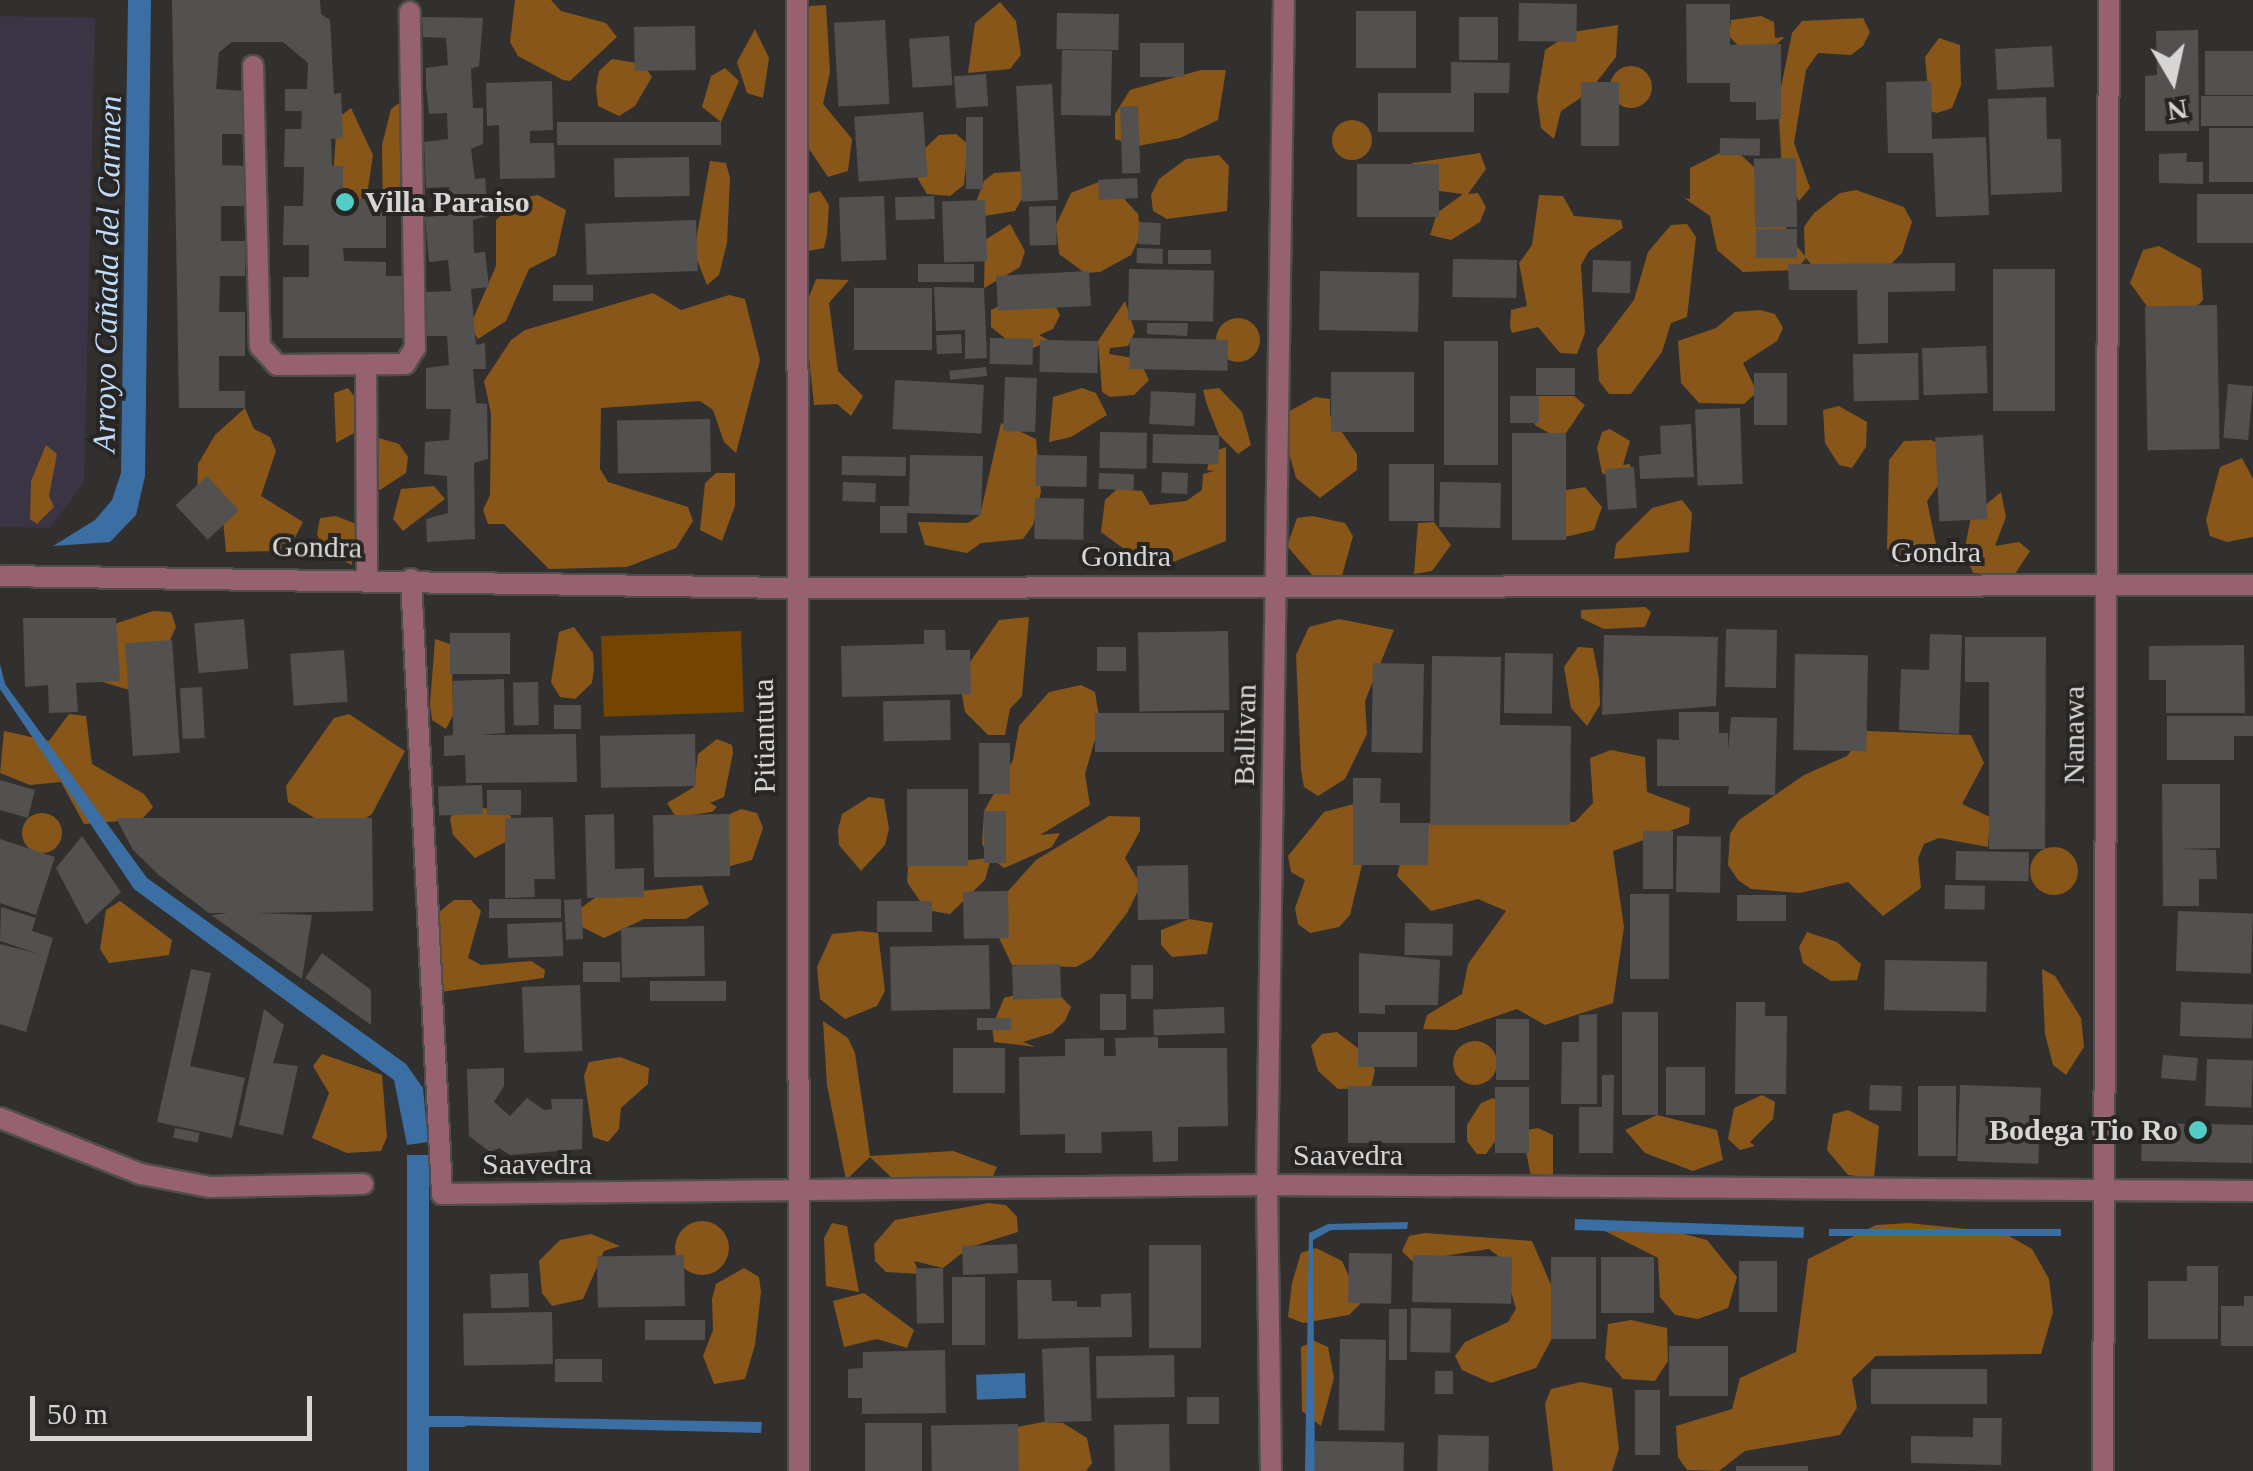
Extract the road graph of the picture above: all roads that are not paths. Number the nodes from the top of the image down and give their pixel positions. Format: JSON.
{"nodes":[{"id":1,"x":798,"y":0,"type":"edge"},
{"id":2,"x":1284,"y":0,"type":"edge"},
{"id":3,"x":2108,"y":0,"type":"edge"},
{"id":4,"x":410,"y":12,"type":"dead end"},
{"id":5,"x":254,"y":66,"type":"dead end"},
{"id":6,"x":366,"y":364,"type":"junction"},
{"id":7,"x":2,"y":576,"type":"edge"},
{"id":8,"x":367,"y":578,"type":"junction"},
{"id":9,"x":411,"y":578,"type":"junction"},
{"id":10,"x":2105,"y":582,"type":"junction"},
{"id":11,"x":1278,"y":584,"type":"junction"},
{"id":12,"x":2253,"y":584,"type":"edge"},
{"id":13,"x":793,"y":588,"type":"junction"},
{"id":14,"x":0,"y":1118,"type":"edge"},
{"id":15,"x":363,"y":1184,"type":"dead end"},
{"id":16,"x":1268,"y":1185,"type":"junction"},
{"id":17,"x":2102,"y":1189,"type":"junction"},
{"id":18,"x":2253,"y":1191,"type":"edge"},
{"id":19,"x":799,"y":1193,"type":"junction"},
{"id":20,"x":799,"y":1471,"type":"edge"},
{"id":21,"x":1271,"y":1471,"type":"edge"},
{"id":22,"x":2103,"y":1471,"type":"edge"}],
"edges":[{"from":1,"to":13,"type":"street","name":"Pitiantuta"},
{"from":2,"to":11,"type":"street","name":"Ballivan"},
{"from":3,"to":10,"type":"street","name":"Nanawa"},
{"from":4,"to":6,"type":"street"},
{"from":5,"to":6,"type":"street"},
{"from":6,"to":8,"type":"street"},
{"from":7,"to":8,"type":"street","name":"Gondra"},
{"from":8,"to":9,"type":"street","name":"Gondra"},
{"from":9,"to":13,"type":"street","name":"Gondra"},
{"from":9,"to":19,"type":"street","name":"Saavedra"},
{"from":10,"to":11,"type":"street","name":"Gondra"},
{"from":10,"to":12,"type":"street","name":"Gondra"},
{"from":10,"to":17,"type":"street","name":"Nanawa"},
{"from":11,"to":13,"type":"street","name":"Gondra"},
{"from":11,"to":16,"type":"street","name":"Ballivan"},
{"from":13,"to":19,"type":"street","name":"Pitiantuta"},
{"from":14,"to":15,"type":"street"},
{"from":16,"to":17,"type":"street","name":"Saavedra"},
{"from":16,"to":19,"type":"street","name":"Saavedra"},
{"from":16,"to":21,"type":"street","name":"Ballivan"},
{"from":17,"to":18,"type":"street","name":"Saavedra"},
{"from":17,"to":22,"type":"street","name":"Nanawa"},
{"from":19,"to":20,"type":"street","name":"Pitiantuta"}]}
